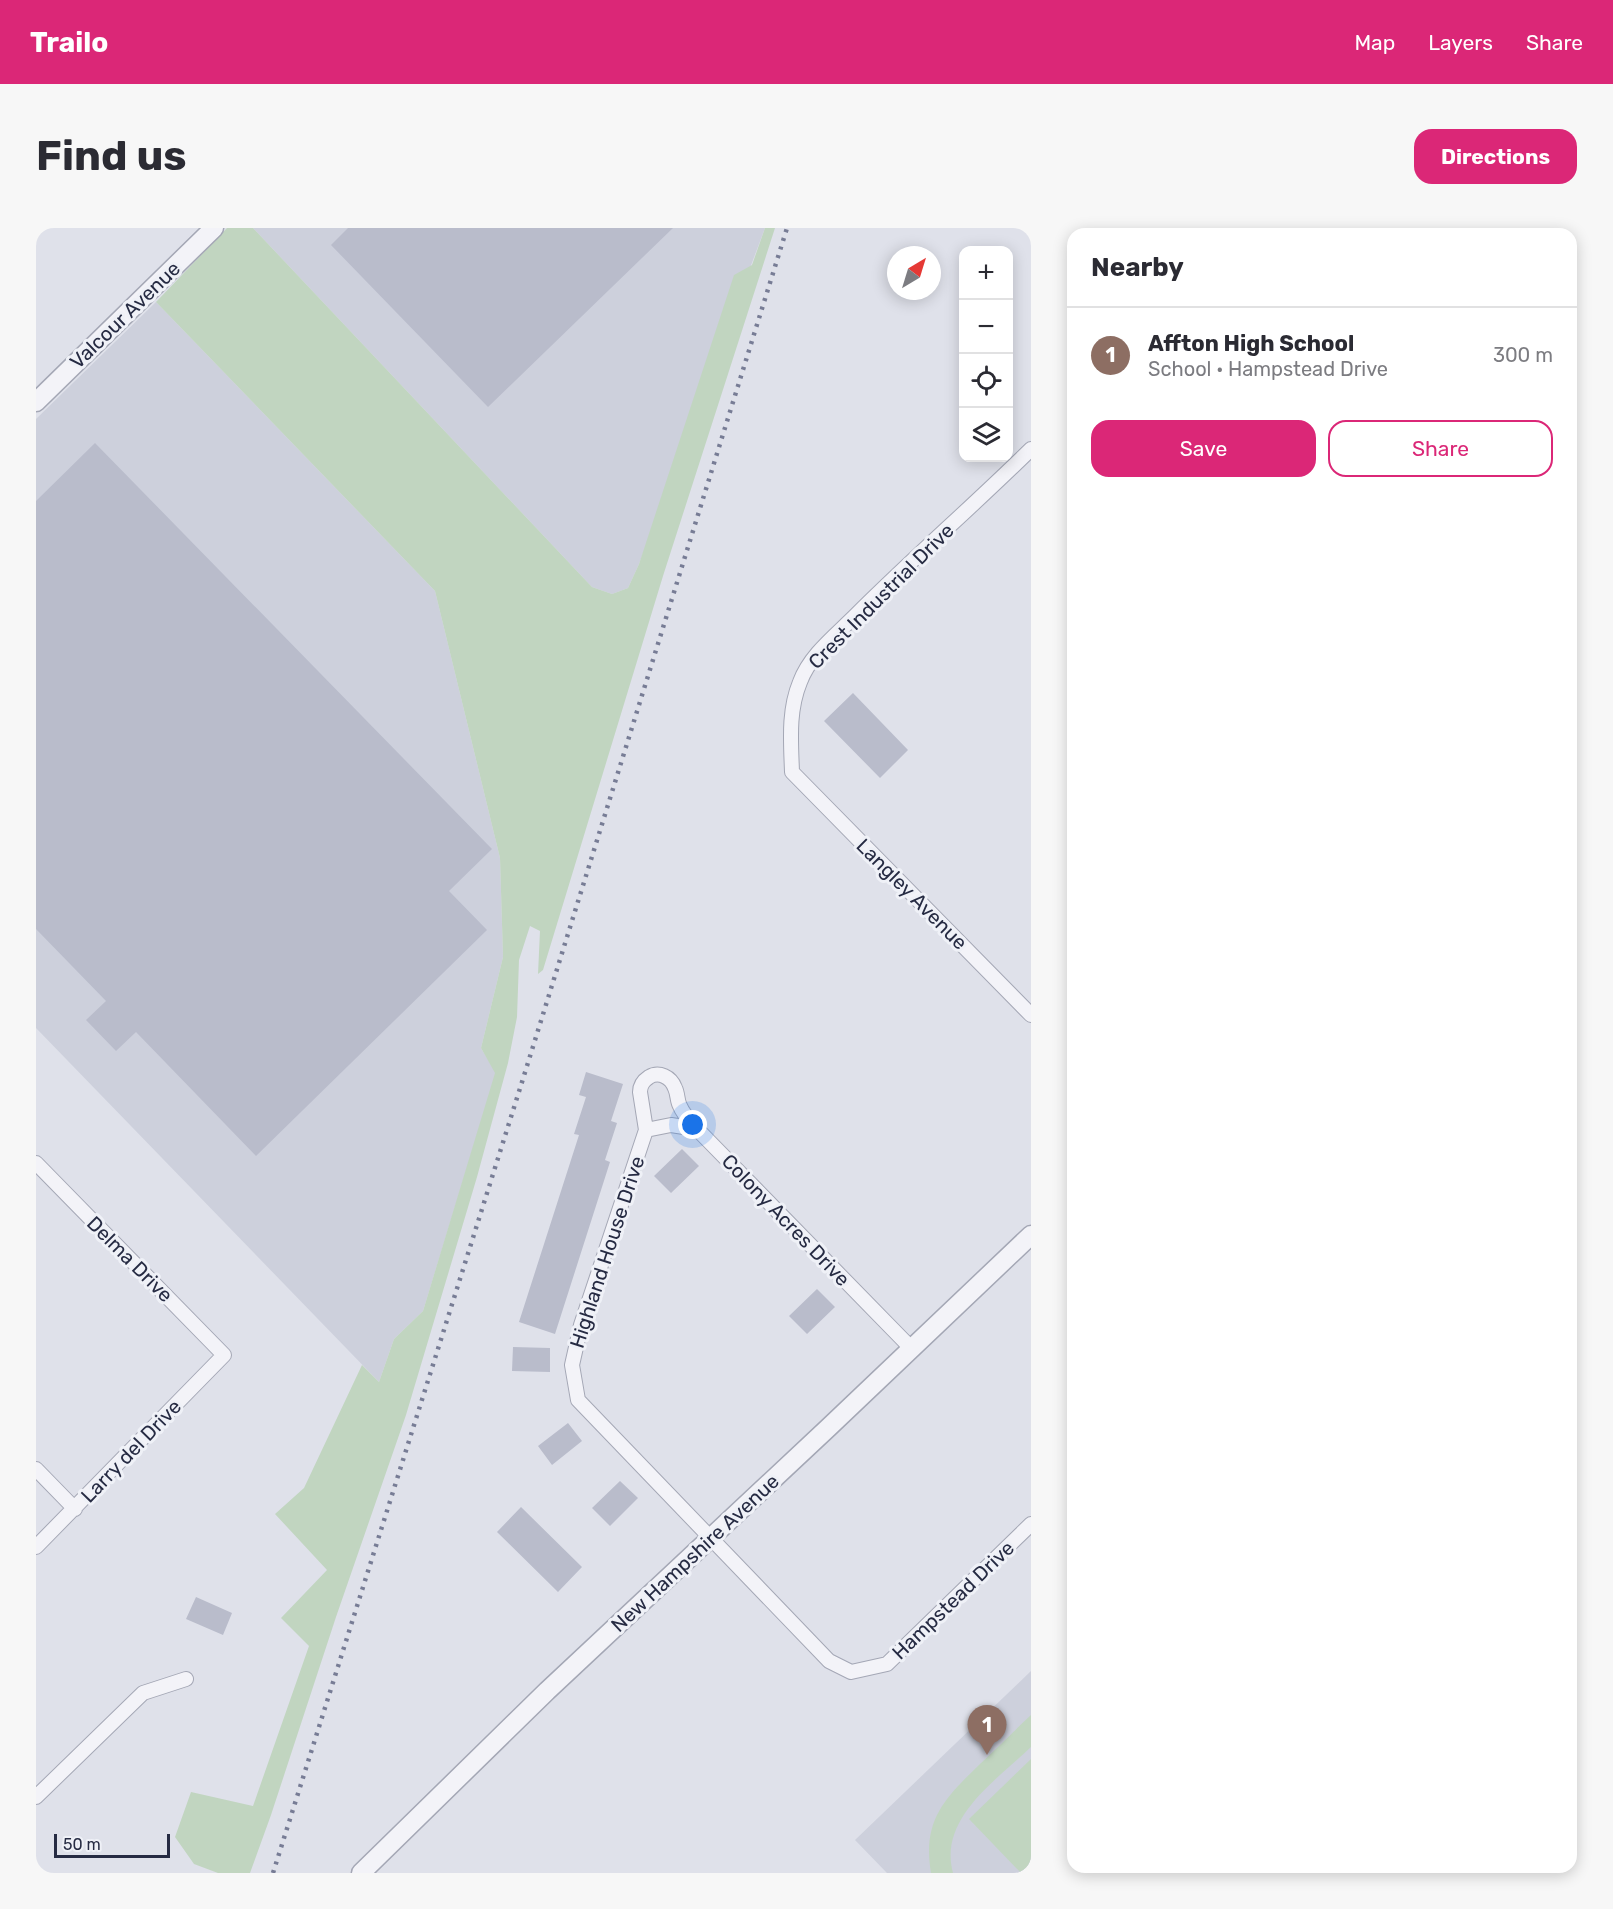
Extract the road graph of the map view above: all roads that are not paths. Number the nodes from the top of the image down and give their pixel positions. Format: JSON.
{"nodes":[{"id":1,"x":214,"y":228,"type":"edge"},
{"id":2,"x":36,"y":402,"type":"edge"},
{"id":3,"x":1031,"y":449,"type":"edge"},
{"id":4,"x":792,"y":772,"type":"joint"},
{"id":5,"x":1031,"y":1015,"type":"edge"},
{"id":6,"x":697,"y":1129,"type":"junction"},
{"id":7,"x":646,"y":1130,"type":"junction"},
{"id":8,"x":36,"y":1163,"type":"edge"},
{"id":9,"x":1031,"y":1235,"type":"edge"},
{"id":10,"x":912,"y":1349,"type":"junction"},
{"id":11,"x":225,"y":1355,"type":"joint"},
{"id":12,"x":36,"y":1468,"type":"edge"},
{"id":13,"x":75,"y":1509,"type":"junction"},
{"id":14,"x":1031,"y":1524,"type":"edge"},
{"id":15,"x":711,"y":1537,"type":"junction"},
{"id":16,"x":36,"y":1547,"type":"edge"},
{"id":17,"x":186,"y":1679,"type":"dead end"},
{"id":18,"x":36,"y":1797,"type":"edge"},
{"id":19,"x":360,"y":1873,"type":"edge"}],
"edges":[{"from":1,"to":2,"type":"street","name":"Valcour Avenue"},
{"from":3,"to":4,"type":"street","name":"Crest Industrial Drive"},
{"from":4,"to":5,"type":"street","name":"Langley Avenue"},
{"from":6,"to":7,"type":"street"},
{"from":6,"to":7,"type":"street","name":"Colony Acres Drive"},
{"from":6,"to":10,"type":"street","name":"Colony Acres Drive"},
{"from":7,"to":15,"type":"street","name":"Highland House Drive"},
{"from":8,"to":11,"type":"street","name":"Delma Drive"},
{"from":9,"to":10,"type":"street","name":"New Hampshire Avenue"},
{"from":10,"to":15,"type":"street","name":"New Hampshire Avenue"},
{"from":11,"to":13,"type":"street","name":"Larry del Drive"},
{"from":12,"to":13,"type":"street"},
{"from":13,"to":16,"type":"street","name":"Larry del Drive"},
{"from":14,"to":15,"type":"street","name":"Hampstead Drive"},
{"from":15,"to":19,"type":"street","name":"New Hampshire Avenue"},
{"from":17,"to":18,"type":"street"}]}
